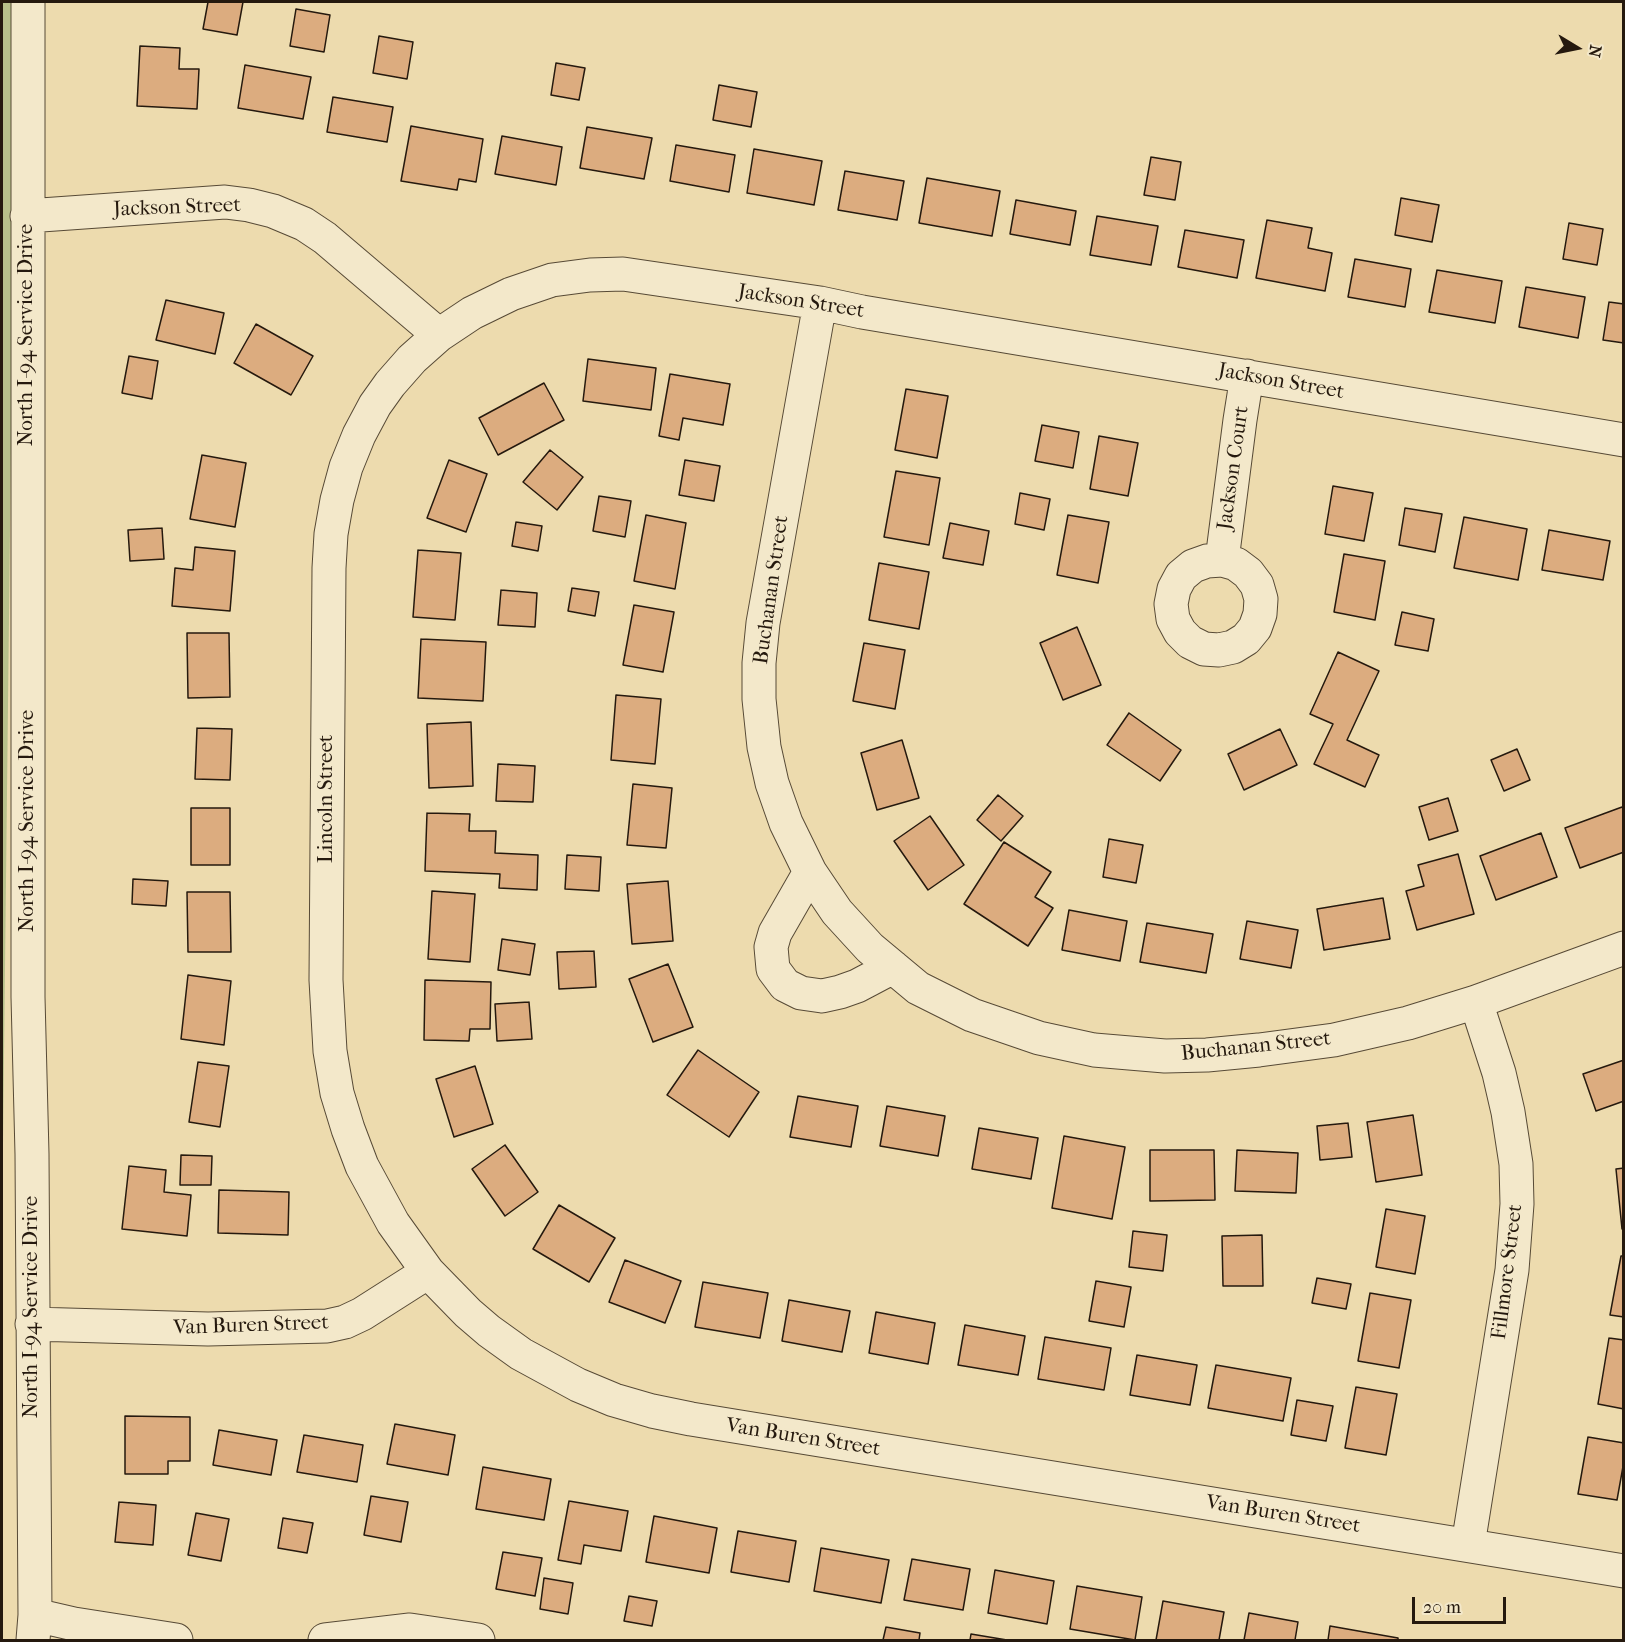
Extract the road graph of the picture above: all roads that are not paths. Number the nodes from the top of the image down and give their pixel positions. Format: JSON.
{"nodes":[{"id":1,"x":28,"y":2,"type":"edge"},
{"id":2,"x":27,"y":216,"type":"junction"},
{"id":3,"x":820,"y":303,"type":"junction"},
{"id":4,"x":439,"y":335,"type":"junction"},
{"id":5,"x":1247,"y":376,"type":"junction"},
{"id":6,"x":1623,"y":440,"type":"edge"},
{"id":7,"x":1222,"y":560,"type":"dead end"},
{"id":8,"x":810,"y":872,"type":"junction"},
{"id":9,"x":1623,"y":948,"type":"edge"},
{"id":10,"x":893,"y":967,"type":"junction"},
{"id":11,"x":1476,"y":1002,"type":"junction"},
{"id":12,"x":428,"y":1272,"type":"junction"},
{"id":13,"x":32,"y":1324,"type":"junction"},
{"id":14,"x":1468,"y":1545,"type":"junction"},
{"id":15,"x":1623,"y":1571,"type":"edge"},
{"id":16,"x":34,"y":1628,"type":"edge"},
{"id":17,"x":176,"y":1641,"type":"edge"},
{"id":18,"x":325,"y":1641,"type":"edge"},
{"id":19,"x":478,"y":1641,"type":"edge"}],
"edges":[{"from":1,"to":2,"type":"street","name":"North I-94 Service Drive"},
{"from":2,"to":4,"type":"street","name":"Jackson Street"},
{"from":2,"to":13,"type":"street","name":"North I-94 Service Drive"},
{"from":3,"to":4,"type":"street","name":"Jackson Street"},
{"from":3,"to":5,"type":"street","name":"Jackson Street"},
{"from":3,"to":8,"type":"street","name":"Buchanan Street"},
{"from":4,"to":12,"type":"street","name":"Lincoln Street"},
{"from":5,"to":6,"type":"street","name":"Jackson Street"},
{"from":5,"to":7,"type":"street","name":"Jackson Court"},
{"from":8,"to":10,"type":"street","name":"Buchanan Street"},
{"from":8,"to":10,"type":"street"},
{"from":9,"to":11,"type":"street","name":"Buchanan Street"},
{"from":10,"to":11,"type":"street","name":"Buchanan Street"},
{"from":11,"to":14,"type":"street","name":"Fillmore Street"},
{"from":12,"to":13,"type":"street","name":"Van Buren Street"},
{"from":12,"to":14,"type":"street","name":"Van Buren Street"},
{"from":13,"to":16,"type":"street","name":"North I-94 Service Drive"},
{"from":14,"to":15,"type":"street","name":"Van Buren Street"},
{"from":16,"to":17,"type":"street"},
{"from":18,"to":19,"type":"street"}]}
